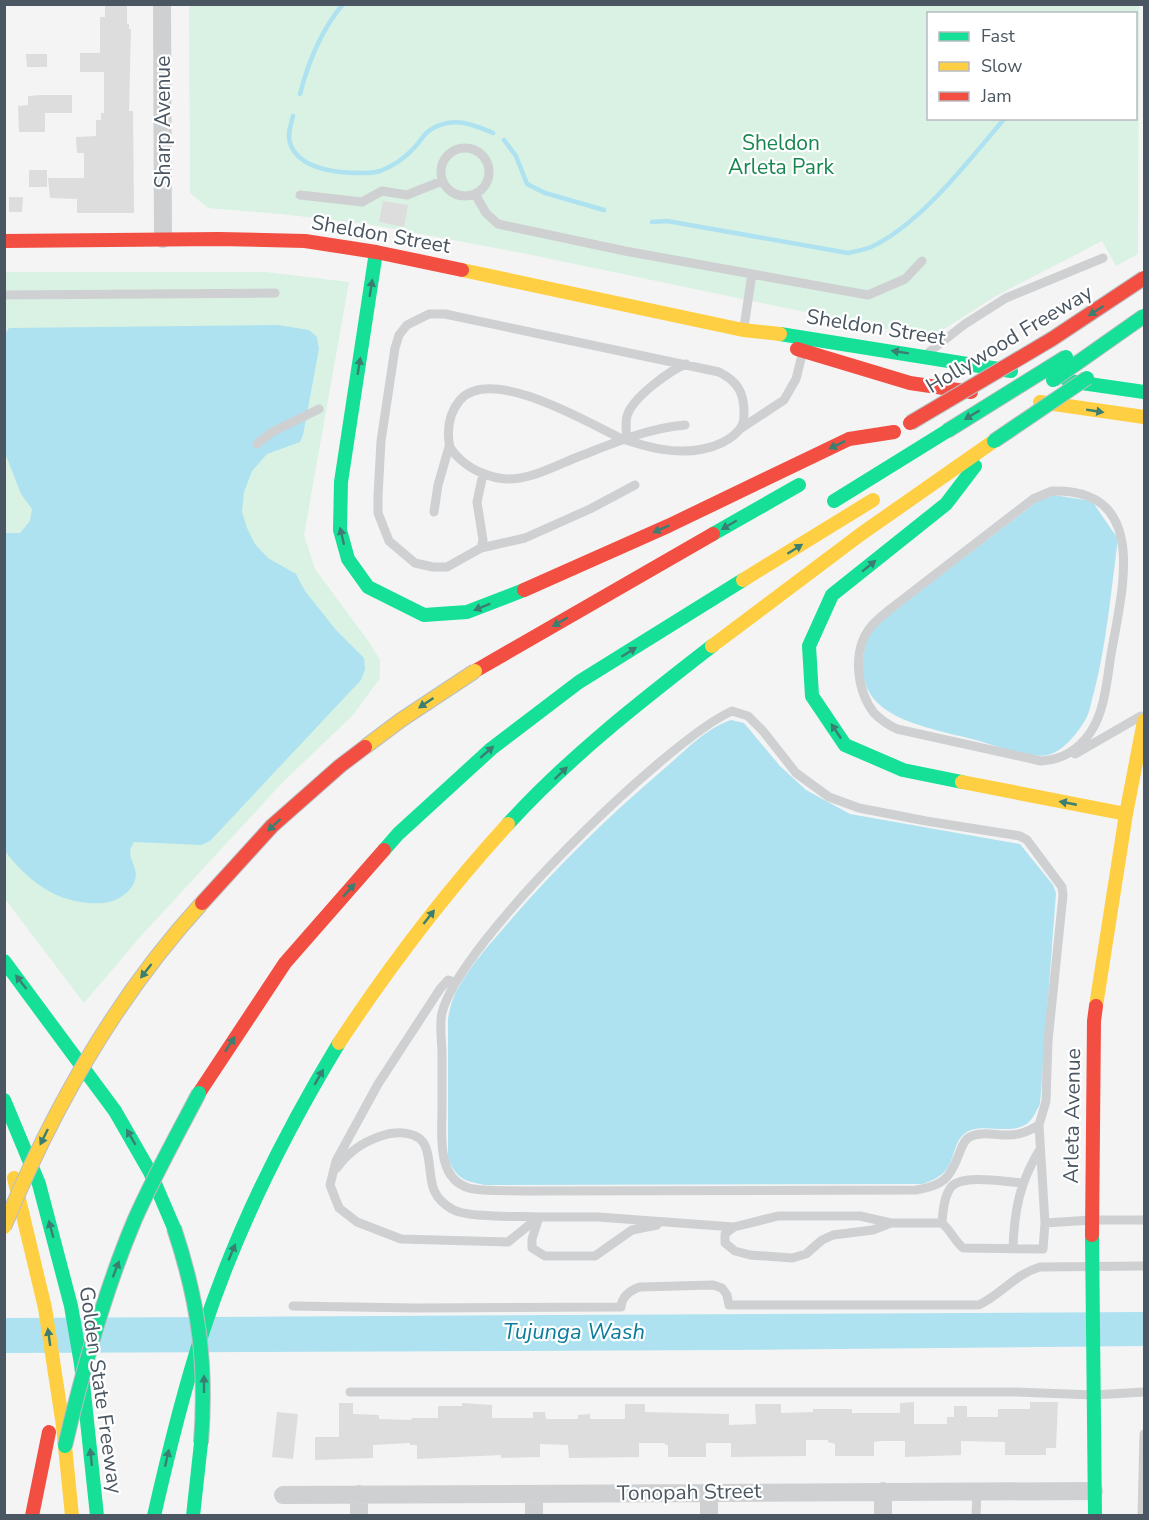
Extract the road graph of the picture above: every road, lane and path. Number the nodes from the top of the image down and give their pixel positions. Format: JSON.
{"nodes":[{"id":1,"x":162,"y":4,"type":"edge"},
{"id":2,"x":442,"y":181,"type":"junction"},
{"id":3,"x":475,"y":194,"type":"junction"},
{"id":4,"x":300,"y":195,"type":"dead end"},
{"id":5,"x":163,"y":239,"type":"junction"},
{"id":6,"x":4,"y":241,"type":"edge"},
{"id":7,"x":376,"y":252,"type":"junction"},
{"id":8,"x":1103,"y":258,"type":"dead end"},
{"id":9,"x":922,"y":261,"type":"dead end"},
{"id":10,"x":752,"y":274,"type":"junction"},
{"id":11,"x":1144,"y":278,"type":"edge"},
{"id":12,"x":275,"y":293,"type":"dead end"},
{"id":13,"x":4,"y":295,"type":"edge"},
{"id":14,"x":1144,"y":304,"type":"edge"},
{"id":15,"x":1144,"y":316,"type":"edge"},
{"id":16,"x":743,"y":330,"type":"junction"},
{"id":17,"x":803,"y":351,"type":"junction"},
{"id":18,"x":925,"y":356,"type":"junction"},
{"id":19,"x":686,"y":364,"type":"junction"},
{"id":20,"x":1098,"y":371,"type":"dead end"},
{"id":21,"x":1144,"y":392,"type":"edge"},
{"id":22,"x":1022,"y":401,"type":"dead end"},
{"id":23,"x":319,"y":409,"type":"dead end"},
{"id":24,"x":1144,"y":417,"type":"edge"},
{"id":25,"x":685,"y":425,"type":"dead end"},
{"id":26,"x":740,"y":429,"type":"junction"},
{"id":27,"x":894,"y":432,"type":"junction"},
{"id":28,"x":626,"y":440,"type":"junction"},
{"id":29,"x":994,"y":441,"type":"junction"},
{"id":30,"x":257,"y":444,"type":"dead end"},
{"id":31,"x":449,"y":447,"type":"junction"},
{"id":32,"x":862,"y":449,"type":"dead end"},
{"id":33,"x":483,"y":474,"type":"junction"},
{"id":34,"x":810,"y":478,"type":"dead end"},
{"id":35,"x":635,"y":485,"type":"dead end"},
{"id":36,"x":880,"y":496,"type":"dead end"},
{"id":37,"x":823,"y":508,"type":"dead end"},
{"id":38,"x":434,"y":512,"type":"dead end"},
{"id":39,"x":482,"y":548,"type":"junction"},
{"id":40,"x":1144,"y":714,"type":"edge"},
{"id":41,"x":1144,"y":722,"type":"edge"},
{"id":42,"x":1061,"y":758,"type":"junction"},
{"id":43,"x":1126,"y":814,"type":"junction"},
{"id":44,"x":4,"y":961,"type":"edge"},
{"id":45,"x":455,"y":982,"type":"junction"},
{"id":46,"x":4,"y":1100,"type":"edge"},
{"id":47,"x":1039,"y":1125,"type":"junction"},
{"id":48,"x":1040,"y":1149,"type":"junction"},
{"id":49,"x":148,"y":1150,"type":"dead end"},
{"id":50,"x":953,"y":1169,"type":"junction"},
{"id":51,"x":12,"y":1170,"type":"dead end"},
{"id":52,"x":138,"y":1170,"type":"dead end"},
{"id":53,"x":333,"y":1175,"type":"junction"},
{"id":54,"x":1023,"y":1183,"type":"junction"},
{"id":55,"x":949,"y":1192,"type":"junction"},
{"id":56,"x":539,"y":1216,"type":"junction"},
{"id":57,"x":1092,"y":1220,"type":"junction"},
{"id":58,"x":1144,"y":1220,"type":"edge"},
{"id":59,"x":670,"y":1222,"type":"junction"},
{"id":60,"x":891,"y":1223,"type":"junction"},
{"id":61,"x":942,"y":1223,"type":"junction"},
{"id":62,"x":1045,"y":1223,"type":"junction"},
{"id":63,"x":4,"y":1227,"type":"edge"},
{"id":64,"x":734,"y":1227,"type":"junction"},
{"id":65,"x":1013,"y":1249,"type":"junction"},
{"id":66,"x":1092,"y":1266,"type":"junction"},
{"id":67,"x":1144,"y":1266,"type":"edge"},
{"id":68,"x":85,"y":1298,"type":"dead end"},
{"id":69,"x":293,"y":1306,"type":"dead end"},
{"id":70,"x":350,"y":1392,"type":"dead end"},
{"id":71,"x":1144,"y":1392,"type":"edge"},
{"id":72,"x":1093,"y":1395,"type":"junction"},
{"id":73,"x":1144,"y":1434,"type":"edge"},
{"id":74,"x":56,"y":1488,"type":"dead end"},
{"id":75,"x":882,"y":1491,"type":"junction"},
{"id":76,"x":977,"y":1491,"type":"junction"},
{"id":77,"x":1094,"y":1491,"type":"junction"},
{"id":78,"x":709,"y":1492,"type":"junction"},
{"id":79,"x":359,"y":1494,"type":"junction"},
{"id":80,"x":534,"y":1494,"type":"junction"},
{"id":81,"x":283,"y":1496,"type":"dead end"},
{"id":82,"x":32,"y":1515,"type":"edge"},
{"id":83,"x":72,"y":1515,"type":"edge"},
{"id":84,"x":97,"y":1515,"type":"edge"},
{"id":85,"x":154,"y":1515,"type":"edge"},
{"id":86,"x":193,"y":1515,"type":"edge"},
{"id":87,"x":359,"y":1515,"type":"edge"},
{"id":88,"x":534,"y":1515,"type":"edge"},
{"id":89,"x":709,"y":1515,"type":"edge"},
{"id":90,"x":883,"y":1515,"type":"edge"},
{"id":91,"x":976,"y":1515,"type":"edge"},
{"id":92,"x":1095,"y":1515,"type":"edge"},
{"id":93,"x":1142,"y":1515,"type":"edge"}],
"edges":[{"from":1,"to":5,"type":"street","name":"Sharp Avenue"},
{"from":2,"to":3,"type":"lane"},
{"from":2,"to":3,"type":"lane"},
{"from":2,"to":4,"type":"lane"},
{"from":3,"to":10,"type":"lane"},
{"from":5,"to":6,"type":"main road","name":"Sheldon Street"},
{"from":5,"to":7,"type":"main road","name":"Sheldon Street"},
{"from":7,"to":16,"type":"main road","name":"Sheldon Street"},
{"from":27,"to":7,"type":"main road","one_way":true},
{"from":8,"to":18,"type":"lane"},
{"from":9,"to":10,"type":"lane"},
{"from":10,"to":16,"type":"lane"},
{"from":11,"to":27,"type":"main road","name":"Hollywood Freeway","one_way":true,"bridge":true},
{"from":12,"to":13,"type":"lane"},
{"from":14,"to":37,"type":"main road","one_way":true,"bridge":true},
{"from":15,"to":22,"type":"main road","bridge":true},
{"from":16,"to":17,"type":"main road","name":"Sheldon Street"},
{"from":18,"to":16,"type":"main road","name":"Sheldon Street","one_way":true},
{"from":17,"to":24,"type":"main road","name":"Sheldon Street","one_way":true},
{"from":17,"to":26,"type":"lane"},
{"from":18,"to":21,"type":"main road","name":"Sheldon Street"},
{"from":19,"to":26,"type":"lane"},
{"from":19,"to":28,"type":"lane"},
{"from":19,"to":39,"type":"lane"},
{"from":20,"to":29,"type":"main road","bridge":true},
{"from":23,"to":30,"type":"lane"},
{"from":25,"to":28,"type":"lane"},
{"from":26,"to":28,"type":"lane"},
{"from":27,"to":32,"type":"main road","name":"Hollywood Freeway"},
{"from":28,"to":31,"type":"lane"},
{"from":28,"to":33,"type":"lane"},
{"from":43,"to":29,"type":"main road","one_way":true},
{"from":85,"to":29,"type":"main road","one_way":true,"bridge":true},
{"from":31,"to":33,"type":"lane"},
{"from":31,"to":38,"type":"lane"},
{"from":33,"to":39,"type":"lane"},
{"from":34,"to":63,"type":"main road","one_way":true,"bridge":true},
{"from":35,"to":39,"type":"lane"},
{"from":74,"to":36,"type":"main road","one_way":true,"bridge":true},
{"from":40,"to":42,"type":"lane"},
{"from":41,"to":43,"type":"main road","name":"Arleta Avenue"},
{"from":42,"to":42,"type":"lane"},
{"from":43,"to":57,"type":"main road","name":"Arleta Avenue"},
{"from":86,"to":44,"type":"main road","one_way":true,"bridge":true},
{"from":45,"to":47,"type":"lane"},
{"from":45,"to":50,"type":"lane"},
{"from":45,"to":53,"type":"lane"},
{"from":84,"to":46,"type":"main road","name":"Golden State Freeway","one_way":true},
{"from":47,"to":48,"type":"lane"},
{"from":47,"to":50,"type":"lane"},
{"from":48,"to":54,"type":"lane"},
{"from":48,"to":62,"type":"lane"},
{"from":49,"to":52,"type":"main road"},
{"from":50,"to":55,"type":"lane"},
{"from":83,"to":51,"type":"main road","one_way":true},
{"from":53,"to":56,"type":"lane"},
{"from":53,"to":56,"type":"lane"},
{"from":54,"to":55,"type":"lane"},
{"from":54,"to":65,"type":"lane"},
{"from":55,"to":61,"type":"lane"},
{"from":56,"to":59,"type":"lane"},
{"from":56,"to":59,"type":"lane"},
{"from":57,"to":58,"type":"lane"},
{"from":57,"to":62,"type":"lane"},
{"from":57,"to":66,"type":"main road","name":"Arleta Avenue"},
{"from":59,"to":64,"type":"lane"},
{"from":60,"to":61,"type":"lane"},
{"from":60,"to":64,"type":"lane"},
{"from":60,"to":64,"type":"lane"},
{"from":61,"to":65,"type":"lane"},
{"from":62,"to":65,"type":"lane"},
{"from":66,"to":67,"type":"lane"},
{"from":66,"to":69,"type":"lane"},
{"from":66,"to":72,"type":"main road","name":"Arleta Avenue"},
{"from":68,"to":82,"type":"main road"},
{"from":70,"to":72,"type":"lane"},
{"from":71,"to":72,"type":"lane"},
{"from":72,"to":77,"type":"main road","name":"Arleta Avenue"},
{"from":73,"to":93,"type":"lane"},
{"from":75,"to":76,"type":"street","name":"Tonopah Street"},
{"from":75,"to":78,"type":"street","name":"Tonopah Street"},
{"from":75,"to":90,"type":"street"},
{"from":76,"to":77,"type":"street","name":"Tonopah Street"},
{"from":76,"to":91,"type":"lane"},
{"from":77,"to":92,"type":"main road","name":"Arleta Avenue"},
{"from":78,"to":80,"type":"street","name":"Tonopah Street"},
{"from":78,"to":89,"type":"street"},
{"from":79,"to":80,"type":"street","name":"Tonopah Street"},
{"from":79,"to":81,"type":"street","name":"Tonopah Street"},
{"from":79,"to":87,"type":"street"},
{"from":80,"to":88,"type":"street"}]}
